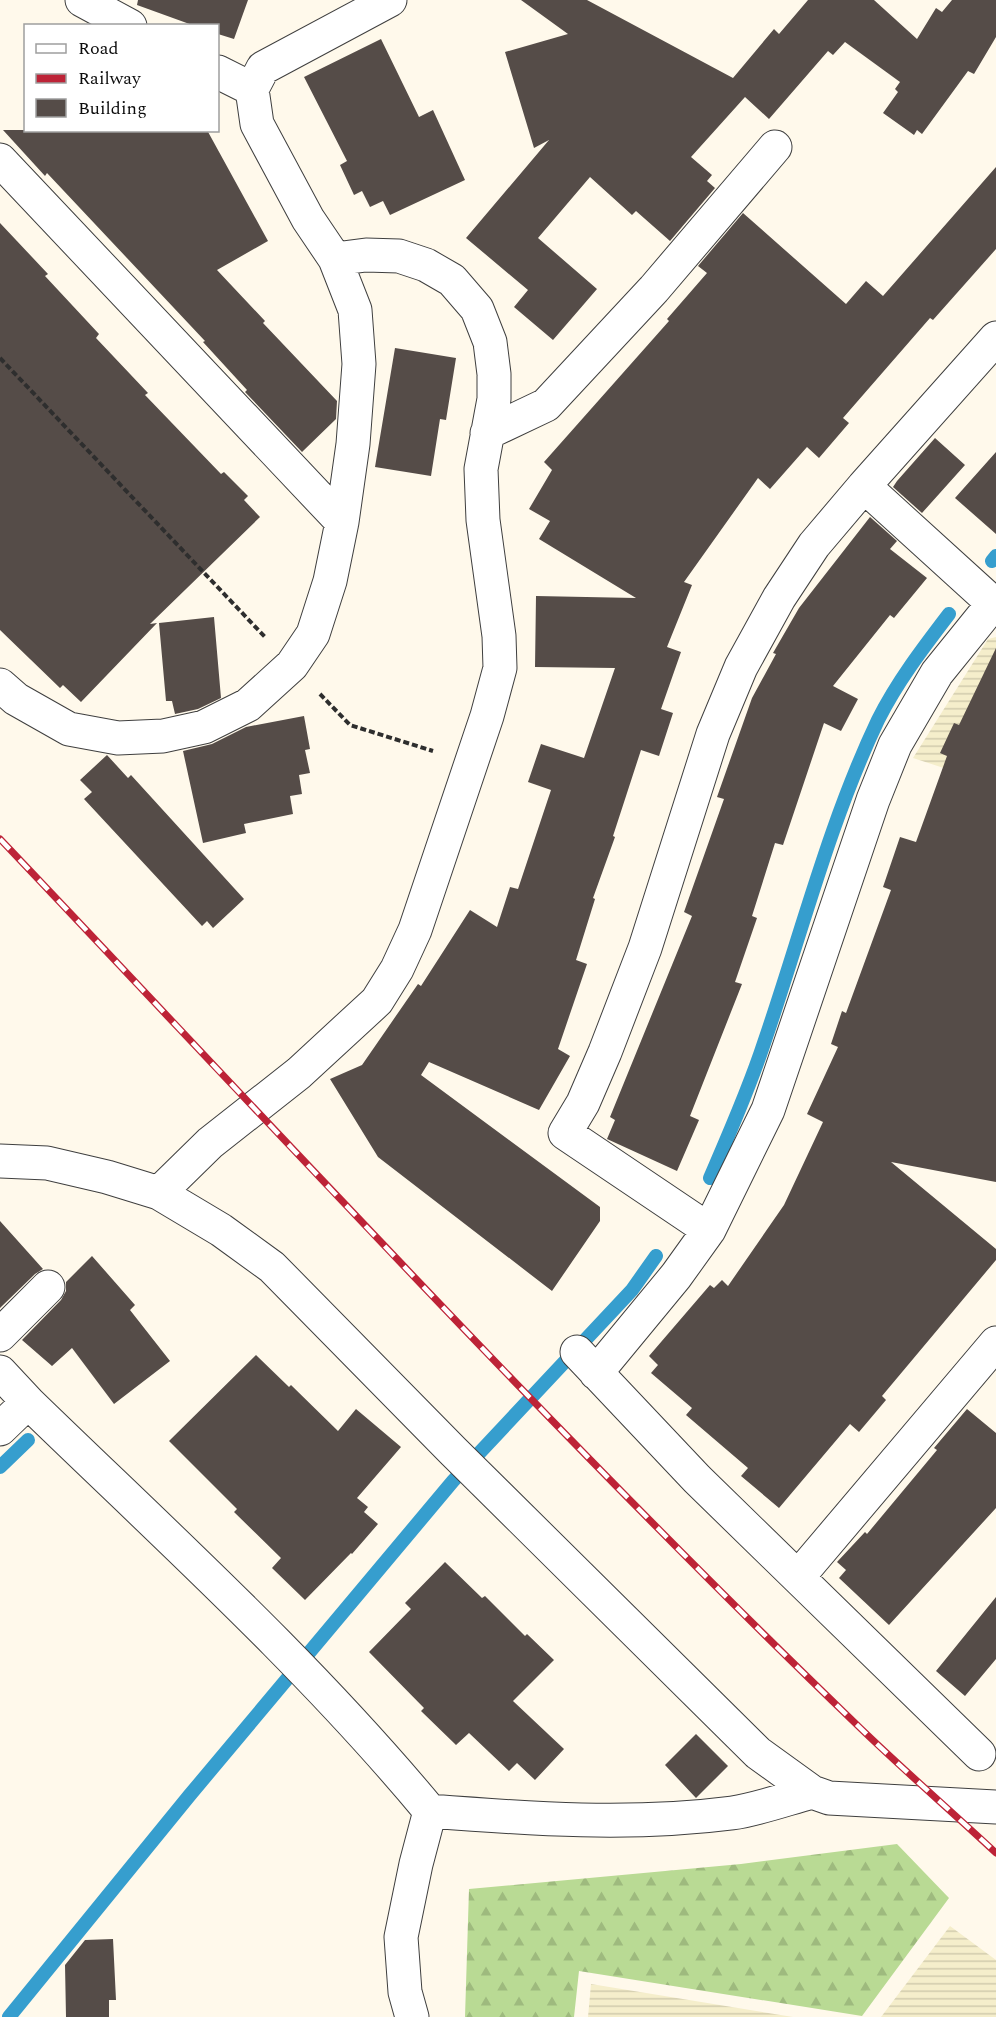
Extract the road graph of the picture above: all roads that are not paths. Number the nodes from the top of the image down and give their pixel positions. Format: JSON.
{"nodes":[{"id":1,"x":82,"y":0,"type":"edge"},
{"id":2,"x":390,"y":0,"type":"edge"},
{"id":3,"x":126,"y":24,"type":"edge"},
{"id":4,"x":219,"y":72,"type":"edge"},
{"id":5,"x":252,"y":89,"type":"junction"},
{"id":6,"x":775,"y":147,"type":"dead end"},
{"id":7,"x":0,"y":160,"type":"edge"},
{"id":8,"x":335,"y":259,"type":"junction"},
{"id":9,"x":996,"y":338,"type":"edge"},
{"id":10,"x":487,"y":433,"type":"junction"},
{"id":11,"x":864,"y":486,"type":"junction"},
{"id":12,"x":342,"y":522,"type":"junction"},
{"id":13,"x":995,"y":603,"type":"edge"},
{"id":14,"x":0,"y":685,"type":"edge"},
{"id":15,"x":0,"y":1161,"type":"edge"},
{"id":16,"x":159,"y":1193,"type":"junction"},
{"id":17,"x":709,"y":1230,"type":"junction"},
{"id":18,"x":48,"y":1287,"type":"dead end"},
{"id":19,"x":0,"y":1335,"type":"edge"},
{"id":20,"x":996,"y":1343,"type":"edge"},
{"id":21,"x":0,"y":1372,"type":"edge"},
{"id":22,"x":28,"y":1402,"type":"junction"},
{"id":23,"x":0,"y":1429,"type":"edge"},
{"id":24,"x":798,"y":1577,"type":"junction"},
{"id":25,"x":987,"y":1749,"type":"edge"},
{"id":26,"x":812,"y":1792,"type":"junction"},
{"id":27,"x":994,"y":1807,"type":"edge"},
{"id":28,"x":430,"y":1810,"type":"junction"},
{"id":29,"x":412,"y":2017,"type":"edge"}],
"edges":[{"from":1,"to":3,"type":"street"},
{"from":2,"to":5,"type":"street"},
{"from":4,"to":5,"type":"street"},
{"from":5,"to":8,"type":"street"},
{"from":6,"to":10,"type":"street"},
{"from":7,"to":12,"type":"street"},
{"from":8,"to":10,"type":"street"},
{"from":8,"to":12,"type":"street"},
{"from":9,"to":11,"type":"street"},
{"from":10,"to":16,"type":"street"},
{"from":11,"to":13,"type":"street"},
{"from":11,"to":17,"type":"street"},
{"from":12,"to":14,"type":"street"},
{"from":13,"to":17,"type":"street"},
{"from":15,"to":16,"type":"street"},
{"from":16,"to":26,"type":"street"},
{"from":17,"to":24,"type":"street"},
{"from":18,"to":19,"type":"street"},
{"from":20,"to":24,"type":"street"},
{"from":21,"to":22,"type":"street"},
{"from":22,"to":23,"type":"street"},
{"from":22,"to":28,"type":"street"},
{"from":24,"to":25,"type":"street"},
{"from":25,"to":27,"type":"street"},
{"from":26,"to":27,"type":"street"},
{"from":26,"to":28,"type":"street"},
{"from":28,"to":29,"type":"street"}]}
